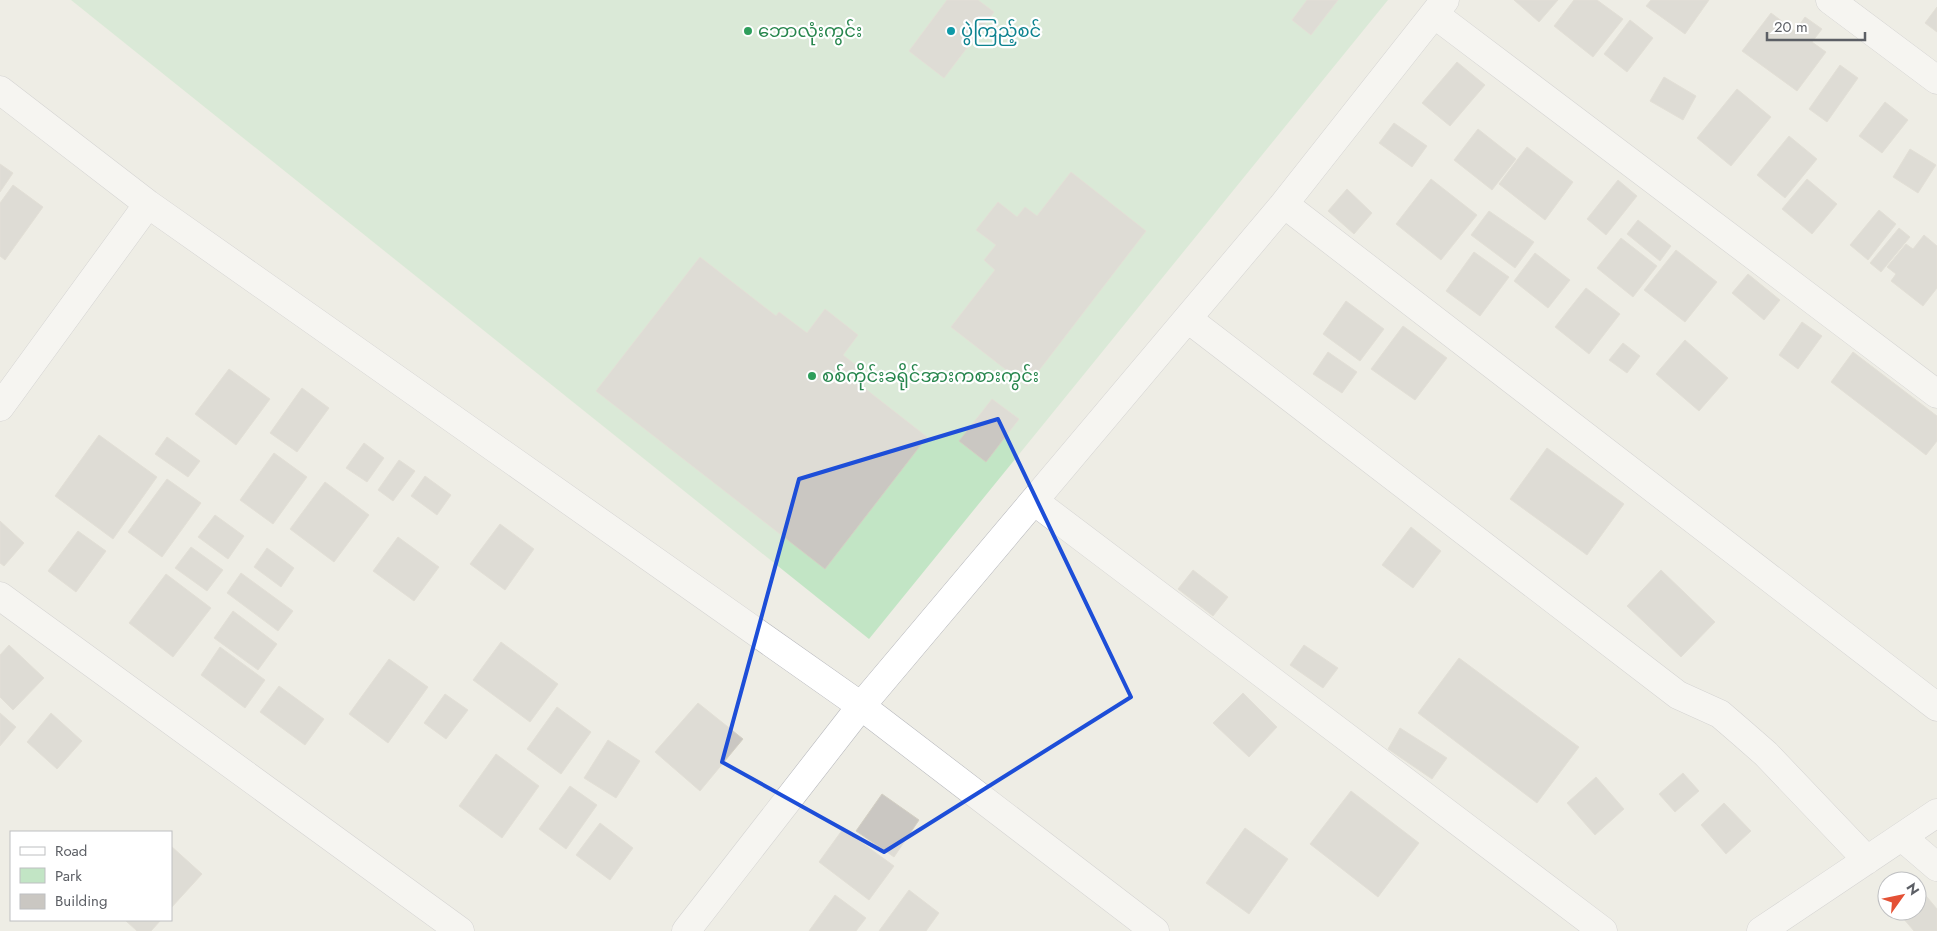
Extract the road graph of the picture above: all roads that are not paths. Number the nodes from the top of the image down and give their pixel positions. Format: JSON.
{"nodes":[{"id":1,"x":1830,"y":0,"type":"edge"},
{"id":2,"x":1439,"y":7,"type":"edge"},
{"id":3,"x":1937,"y":80,"type":"edge"},
{"id":4,"x":0,"y":90,"type":"edge"},
{"id":5,"x":148,"y":204,"type":"junction"},
{"id":6,"x":1284,"y":204,"type":"junction"},
{"id":7,"x":1188,"y":319,"type":"junction"},
{"id":8,"x":1937,"y":394,"type":"edge"},
{"id":9,"x":0,"y":407,"type":"edge"},
{"id":10,"x":1034,"y":501,"type":"junction"},
{"id":11,"x":0,"y":596,"type":"edge"},
{"id":12,"x":861,"y":706,"type":"junction"},
{"id":13,"x":1937,"y":707,"type":"edge"},
{"id":14,"x":1937,"y":813,"type":"edge"},
{"id":15,"x":1902,"y":837,"type":"junction"},
{"id":16,"x":1867,"y":860,"type":"junction"},
{"id":17,"x":1937,"y":867,"type":"edge"},
{"id":18,"x":460,"y":931,"type":"edge"},
{"id":19,"x":686,"y":931,"type":"edge"},
{"id":20,"x":1155,"y":931,"type":"edge"},
{"id":21,"x":1604,"y":931,"type":"edge"},
{"id":22,"x":1761,"y":931,"type":"edge"}],
"edges":[{"from":1,"to":3,"type":"street"},
{"from":2,"to":6,"type":"street"},
{"from":2,"to":8,"type":"street"},
{"from":4,"to":5,"type":"street"},
{"from":5,"to":9,"type":"street"},
{"from":5,"to":12,"type":"street"},
{"from":6,"to":7,"type":"street"},
{"from":6,"to":13,"type":"street"},
{"from":7,"to":10,"type":"street"},
{"from":7,"to":16,"type":"street"},
{"from":10,"to":12,"type":"street"},
{"from":10,"to":21,"type":"street"},
{"from":11,"to":18,"type":"street"},
{"from":12,"to":19,"type":"street"},
{"from":12,"to":20,"type":"street"},
{"from":14,"to":15,"type":"street"},
{"from":15,"to":16,"type":"street"},
{"from":15,"to":17,"type":"street"},
{"from":16,"to":22,"type":"street"}]}
